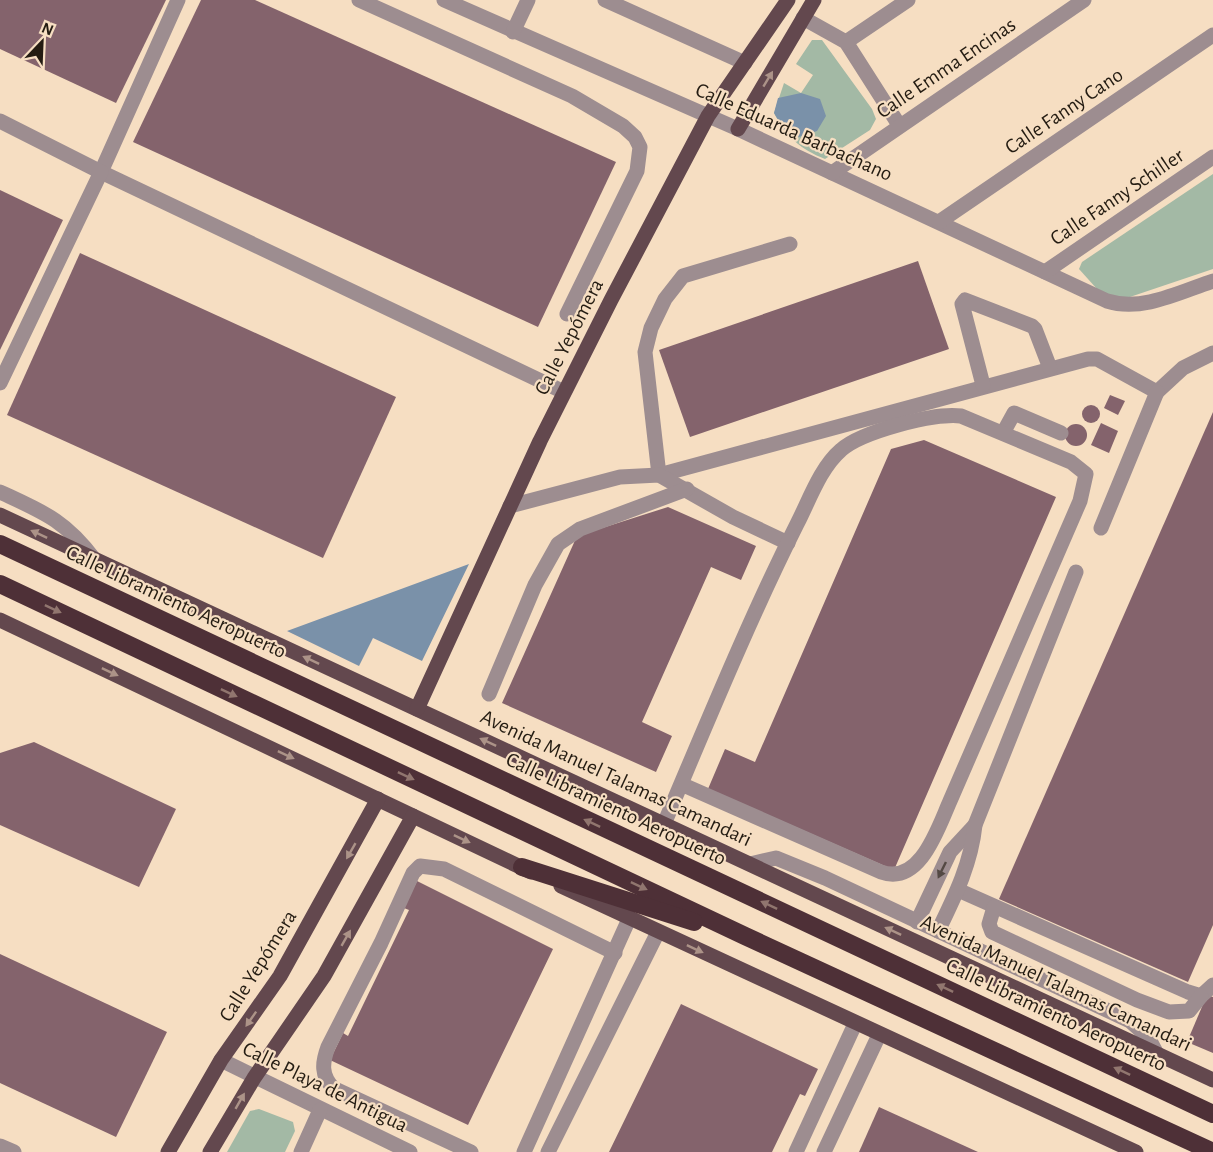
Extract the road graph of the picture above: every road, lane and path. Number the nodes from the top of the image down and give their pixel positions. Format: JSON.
{"nodes":[{"id":1,"x":178,"y":0,"type":"edge"},
{"id":2,"x":359,"y":0,"type":"edge"},
{"id":3,"x":444,"y":0,"type":"edge"},
{"id":4,"x":528,"y":0,"type":"edge"},
{"id":5,"x":605,"y":0,"type":"edge"},
{"id":6,"x":788,"y":0,"type":"edge"},
{"id":7,"x":814,"y":0,"type":"edge"},
{"id":8,"x":908,"y":0,"type":"edge"},
{"id":9,"x":1084,"y":0,"type":"edge"},
{"id":10,"x":803,"y":18,"type":"junction"},
{"id":11,"x":513,"y":32,"type":"junction"},
{"id":12,"x":1213,"y":35,"type":"edge"},
{"id":13,"x":846,"y":42,"type":"junction"},
{"id":14,"x":745,"y":63,"type":"junction"},
{"id":15,"x":708,"y":116,"type":"junction"},
{"id":16,"x":0,"y":121,"type":"edge"},
{"id":17,"x":899,"y":125,"type":"junction"},
{"id":18,"x":738,"y":129,"type":"junction"},
{"id":19,"x":1213,"y":157,"type":"edge"},
{"id":20,"x":101,"y":172,"type":"junction"},
{"id":21,"x":832,"y":172,"type":"junction"},
{"id":22,"x":939,"y":222,"type":"junction"},
{"id":23,"x":790,"y":244,"type":"dead end"},
{"id":24,"x":1045,"y":272,"type":"junction"},
{"id":25,"x":1213,"y":281,"type":"edge"},
{"id":26,"x":567,"y":314,"type":"dead end"},
{"id":27,"x":1213,"y":353,"type":"edge"},
{"id":28,"x":1050,"y":368,"type":"junction"},
{"id":29,"x":0,"y":383,"type":"edge"},
{"id":30,"x":983,"y":385,"type":"junction"},
{"id":31,"x":564,"y":392,"type":"junction"},
{"id":32,"x":1157,"y":392,"type":"junction"},
{"id":33,"x":1003,"y":433,"type":"junction"},
{"id":34,"x":1061,"y":433,"type":"dead end"},
{"id":35,"x":659,"y":475,"type":"junction"},
{"id":36,"x":687,"y":489,"type":"junction"},
{"id":37,"x":0,"y":492,"type":"edge"},
{"id":38,"x":510,"y":506,"type":"junction"},
{"id":39,"x":0,"y":516,"type":"edge"},
{"id":40,"x":1101,"y":528,"type":"dead end"},
{"id":41,"x":788,"y":543,"type":"junction"},
{"id":42,"x":0,"y":544,"type":"edge"},
{"id":43,"x":94,"y":559,"type":"junction"},
{"id":44,"x":1076,"y":572,"type":"dead end"},
{"id":45,"x":0,"y":584,"type":"edge"},
{"id":46,"x":0,"y":620,"type":"edge"},
{"id":47,"x":489,"y":694,"type":"dead end"},
{"id":48,"x":417,"y":709,"type":"junction"},
{"id":49,"x":681,"y":784,"type":"junction"},
{"id":50,"x":378,"y":799,"type":"junction"},
{"id":51,"x":413,"y":816,"type":"junction"},
{"id":52,"x":664,"y":824,"type":"junction"},
{"id":53,"x":975,"y":825,"type":"junction"},
{"id":54,"x":750,"y":864,"type":"junction"},
{"id":55,"x":522,"y":867,"type":"junction"},
{"id":56,"x":958,"y":890,"type":"junction"},
{"id":57,"x":994,"y":907,"type":"junction"},
{"id":58,"x":629,"y":919,"type":"junction"},
{"id":59,"x":917,"y":922,"type":"junction"},
{"id":60,"x":658,"y":932,"type":"junction"},
{"id":61,"x":938,"y":932,"type":"junction"},
{"id":62,"x":764,"y":945,"type":"junction"},
{"id":63,"x":615,"y":953,"type":"junction"},
{"id":64,"x":1213,"y":985,"type":"edge"},
{"id":65,"x":1201,"y":996,"type":"junction"},
{"id":66,"x":855,"y":1024,"type":"junction"},
{"id":67,"x":879,"y":1035,"type":"junction"},
{"id":68,"x":1157,"y":1054,"type":"junction"},
{"id":69,"x":221,"y":1060,"type":"junction"},
{"id":70,"x":254,"y":1078,"type":"junction"},
{"id":71,"x":1213,"y":1080,"type":"edge"},
{"id":72,"x":1160,"y":1089,"type":"junction"},
{"id":73,"x":1213,"y":1100,"type":"edge"},
{"id":74,"x":320,"y":1110,"type":"junction"},
{"id":75,"x":1213,"y":1114,"type":"edge"},
{"id":76,"x":1160,"y":1128,"type":"junction"},
{"id":77,"x":0,"y":1146,"type":"edge"},
{"id":78,"x":14,"y":1152,"type":"edge"},
{"id":79,"x":168,"y":1152,"type":"edge"},
{"id":80,"x":210,"y":1152,"type":"edge"},
{"id":81,"x":302,"y":1152,"type":"edge"},
{"id":82,"x":410,"y":1152,"type":"edge"},
{"id":83,"x":471,"y":1152,"type":"edge"},
{"id":84,"x":524,"y":1152,"type":"edge"},
{"id":85,"x":548,"y":1152,"type":"edge"},
{"id":86,"x":796,"y":1152,"type":"edge"},
{"id":87,"x":824,"y":1152,"type":"edge"},
{"id":88,"x":1136,"y":1152,"type":"edge"},
{"id":89,"x":1201,"y":1152,"type":"edge"},
{"id":90,"x":1213,"y":1152,"type":"edge"}],
"edges":[{"from":1,"to":20,"type":"street"},
{"from":2,"to":26,"type":"street"},
{"from":3,"to":11,"type":"street","name":"Calle Eduarda Barbachano"},
{"from":4,"to":11,"type":"street"},
{"from":5,"to":14,"type":"street"},
{"from":6,"to":14,"type":"main road","name":"Calle Yepómera"},
{"from":7,"to":10,"type":"main road"},
{"from":8,"to":13,"type":"street"},
{"from":9,"to":17,"type":"street","name":"Calle Emma Encinas"},
{"from":10,"to":13,"type":"street"},
{"from":18,"to":10,"type":"main road","one_way":true},
{"from":11,"to":15,"type":"street","name":"Calle Eduarda Barbachano"},
{"from":12,"to":22,"type":"street","name":"Calle Fanny Cano"},
{"from":13,"to":17,"type":"street"},
{"from":14,"to":15,"type":"main road","name":"Calle Yepómera"},
{"from":15,"to":18,"type":"street","name":"Calle Eduarda Barbachano"},
{"from":15,"to":31,"type":"main road","name":"Calle Yepómera"},
{"from":16,"to":20,"type":"street"},
{"from":17,"to":21,"type":"street","name":"Calle Emma Encinas"},
{"from":18,"to":21,"type":"street","name":"Calle Eduarda Barbachano"},
{"from":19,"to":24,"type":"street","name":"Calle Fanny Schiller"},
{"from":20,"to":29,"type":"street"},
{"from":20,"to":31,"type":"street"},
{"from":21,"to":22,"type":"street","name":"Calle Eduarda Barbachano"},
{"from":22,"to":24,"type":"street","name":"Calle Eduarda Barbachano"},
{"from":23,"to":35,"type":"street"},
{"from":24,"to":25,"type":"street","name":"Calle Eduarda Barbachano"},
{"from":27,"to":32,"type":"street"},
{"from":28,"to":30,"type":"street"},
{"from":28,"to":30,"type":"street"},
{"from":28,"to":32,"type":"street"},
{"from":30,"to":35,"type":"street"},
{"from":31,"to":38,"type":"main road","name":"Calle Yepómera"},
{"from":32,"to":40,"type":"street"},
{"from":33,"to":34,"type":"street"},
{"from":33,"to":41,"type":"street"},
{"from":33,"to":49,"type":"street"},
{"from":35,"to":36,"type":"street"},
{"from":35,"to":38,"type":"street"},
{"from":36,"to":41,"type":"street"},
{"from":36,"to":47,"type":"street"},
{"from":37,"to":43,"type":"street"},
{"from":38,"to":48,"type":"main road","name":"Calle Yepómera"},
{"from":43,"to":39,"type":"main road","name":"Avenida Manuel Talamas Camandari","one_way":true},
{"from":41,"to":49,"type":"street"},
{"from":72,"to":42,"type":"highway","name":"Calle Libramiento Aeropuerto","one_way":true},
{"from":48,"to":43,"type":"main road","name":"Avenida Manuel Talamas Camandari","one_way":true},
{"from":44,"to":53,"type":"street"},
{"from":45,"to":62,"type":"highway","one_way":true},
{"from":46,"to":50,"type":"main road","one_way":true},
{"from":52,"to":48,"type":"main road","name":"Avenida Manuel Talamas Camandari","one_way":true},
{"from":49,"to":52,"type":"street"},
{"from":50,"to":51,"type":"main road"},
{"from":50,"to":69,"type":"main road","name":"Calle Yepómera","one_way":true},
{"from":51,"to":55,"type":"main road","one_way":true},
{"from":70,"to":51,"type":"main road","one_way":true},
{"from":52,"to":54,"type":"main road","name":"Avenida Manuel Talamas Camandari"},
{"from":53,"to":56,"type":"street"},
{"from":53,"to":59,"type":"street","one_way":true},
{"from":54,"to":59,"type":"street"},
{"from":68,"to":54,"type":"main road","name":"Avenida Manuel Talamas Camandari","one_way":true},
{"from":55,"to":58,"type":"main road"},
{"from":55,"to":62,"type":"highway"},
{"from":56,"to":57,"type":"street"},
{"from":56,"to":61,"type":"street"},
{"from":57,"to":65,"type":"street"},
{"from":57,"to":65,"type":"street"},
{"from":58,"to":60,"type":"main road"},
{"from":58,"to":63,"type":"street"},
{"from":59,"to":61,"type":"street"},
{"from":60,"to":66,"type":"main road","one_way":true},
{"from":60,"to":85,"type":"street"},
{"from":61,"to":68,"type":"street"},
{"from":62,"to":76,"type":"highway"},
{"from":63,"to":83,"type":"street"},
{"from":63,"to":84,"type":"street"},
{"from":64,"to":65,"type":"street"},
{"from":66,"to":67,"type":"main road"},
{"from":66,"to":86,"type":"street"},
{"from":67,"to":87,"type":"street"},
{"from":67,"to":88,"type":"main road"},
{"from":68,"to":71,"type":"main road","name":"Avenida Manuel Talamas Camandari"},
{"from":69,"to":70,"type":"street","name":"Calle Playa de Antigua"},
{"from":69,"to":79,"type":"main road","name":"Calle Yepómera"},
{"from":70,"to":74,"type":"street","name":"Calle Playa de Antigua"},
{"from":80,"to":70,"type":"main road","one_way":true},
{"from":72,"to":73,"type":"highway"},
{"from":72,"to":75,"type":"highway","name":"Calle Libramiento Aeropuerto"},
{"from":74,"to":81,"type":"street"},
{"from":74,"to":82,"type":"street","name":"Calle Playa de Antigua"},
{"from":76,"to":89,"type":"highway"},
{"from":76,"to":90,"type":"highway"},
{"from":77,"to":78,"type":"street"}]}
